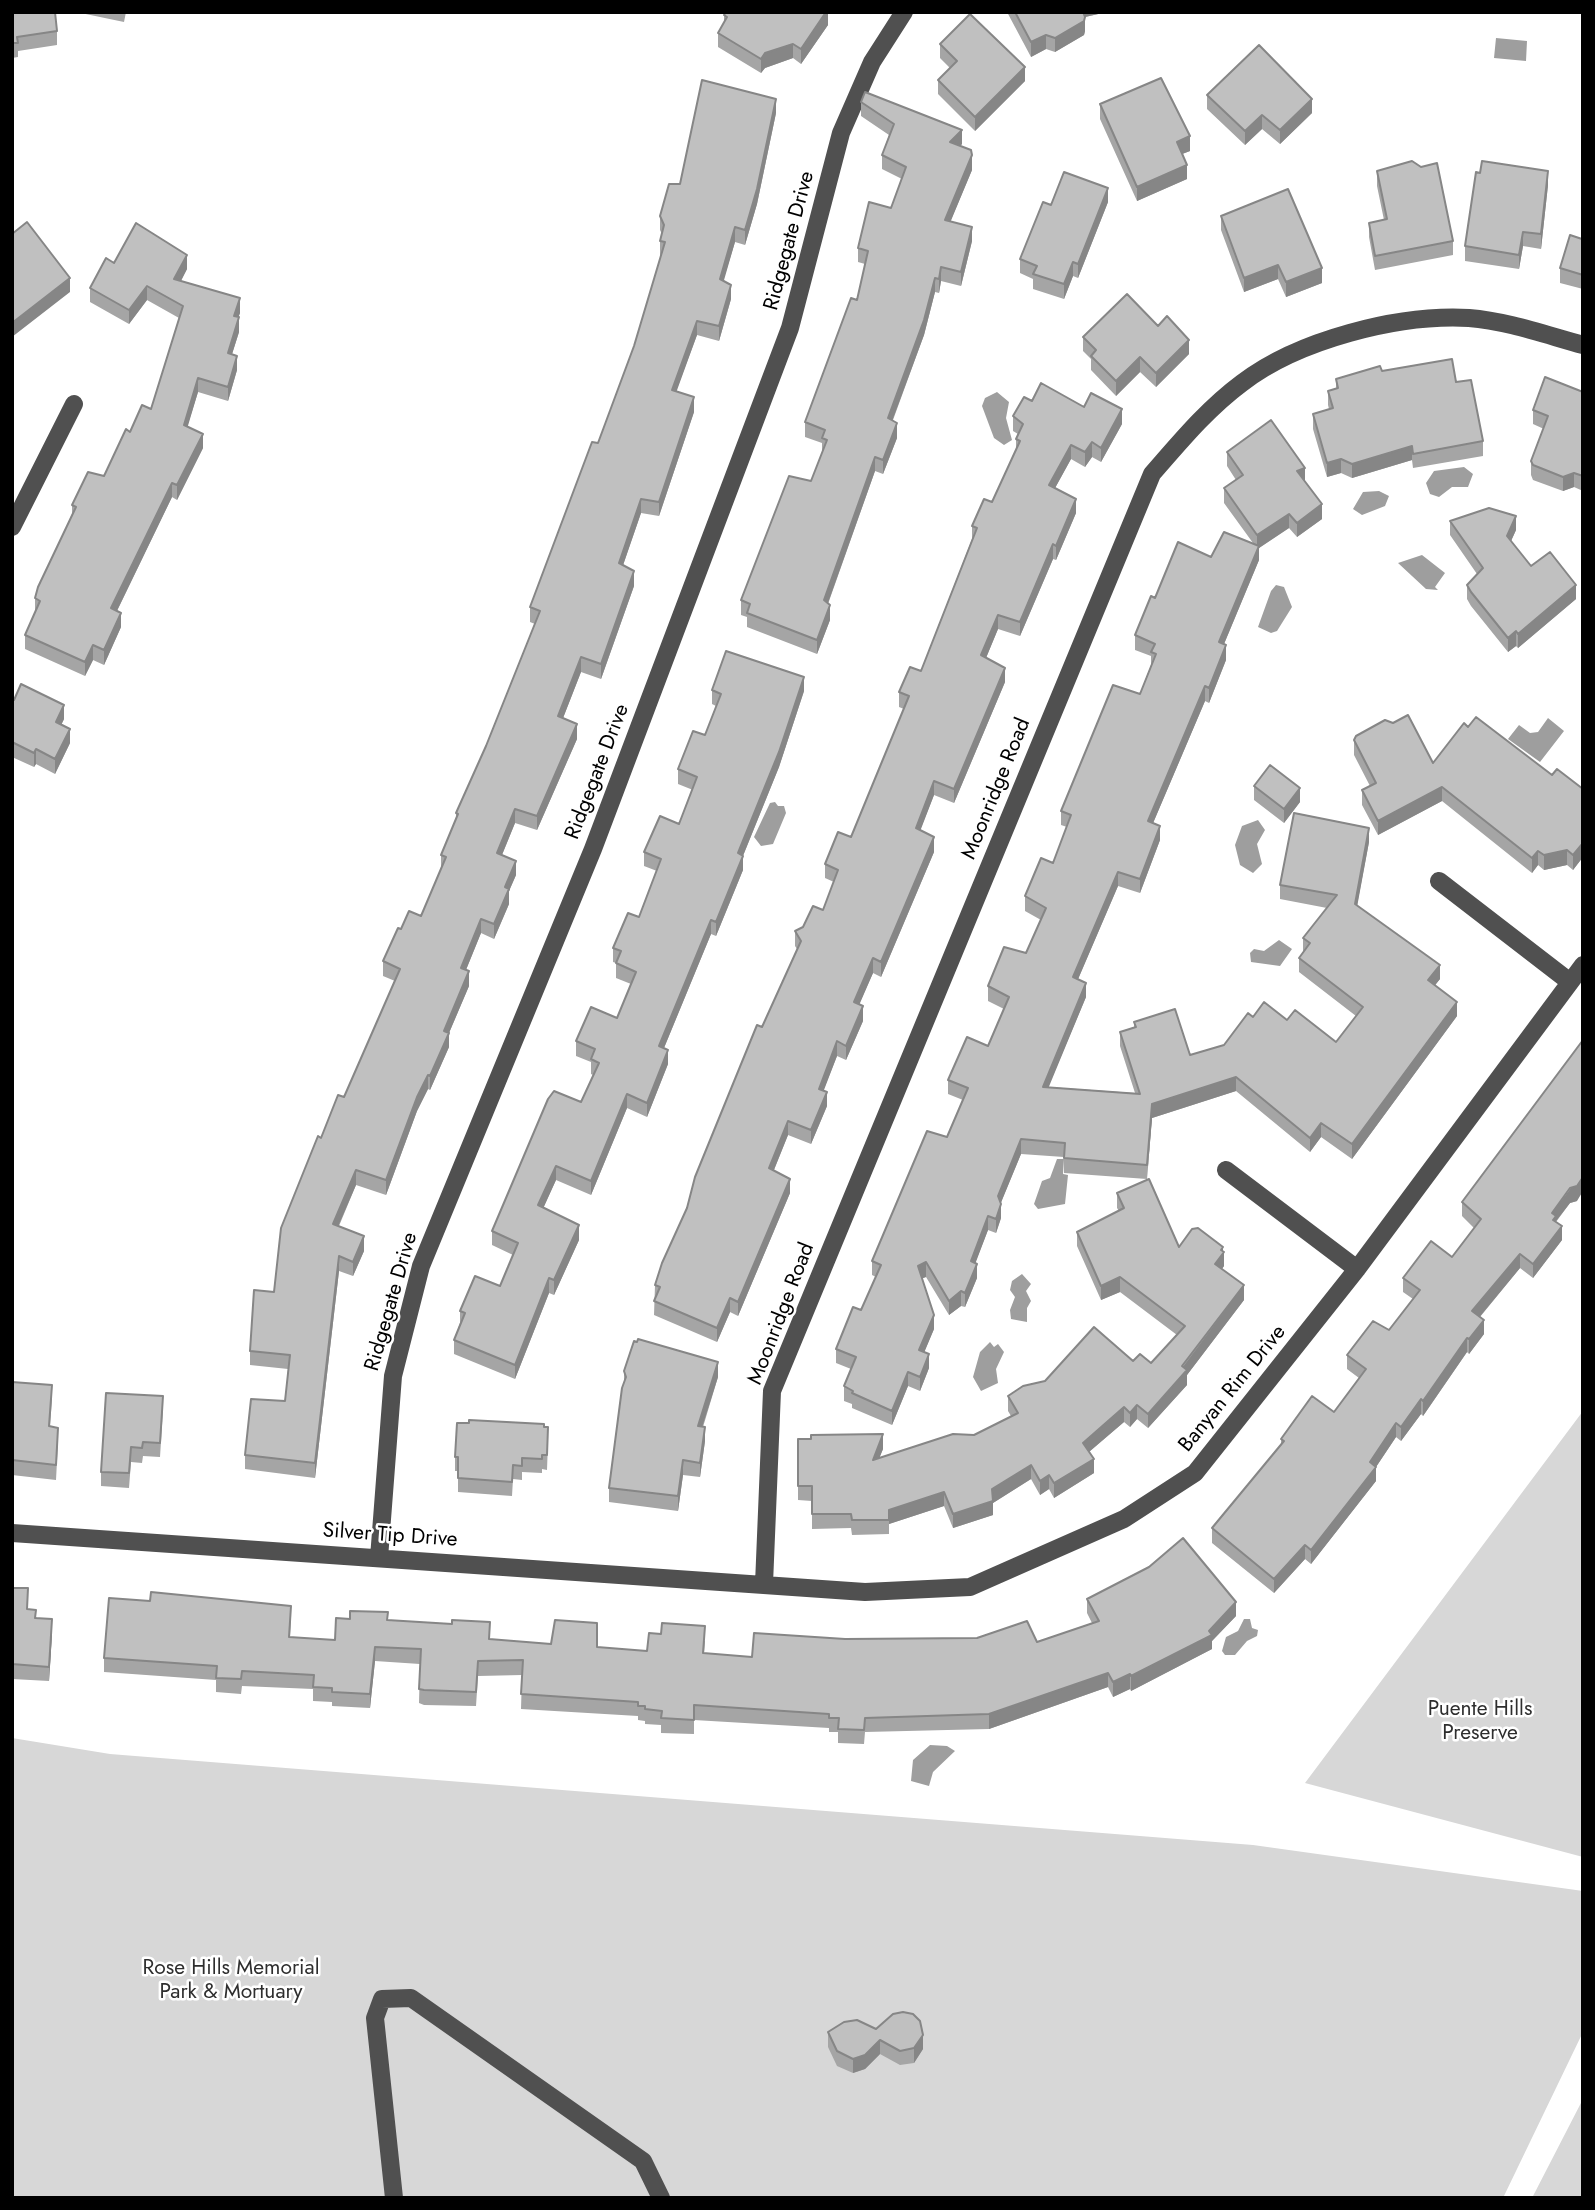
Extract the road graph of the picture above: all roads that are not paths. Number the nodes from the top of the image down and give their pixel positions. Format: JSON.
{"nodes":[{"id":1,"x":904,"y":12,"type":"edge"},
{"id":2,"x":1583,"y":345,"type":"edge"},
{"id":3,"x":74,"y":404,"type":"dead end"},
{"id":4,"x":12,"y":527,"type":"edge"},
{"id":5,"x":1439,"y":881,"type":"dead end"},
{"id":6,"x":1583,"y":965,"type":"edge"},
{"id":7,"x":1570,"y":982,"type":"junction"},
{"id":8,"x":1226,"y":1170,"type":"dead end"},
{"id":9,"x":1357,"y":1269,"type":"junction"},
{"id":10,"x":12,"y":1533,"type":"edge"},
{"id":11,"x":379,"y":1558,"type":"junction"},
{"id":12,"x":764,"y":1584,"type":"junction"},
{"id":13,"x":394,"y":2198,"type":"edge"},
{"id":14,"x":661,"y":2198,"type":"edge"}],
"edges":[{"from":1,"to":11,"type":"street","name":"Ridgegate Drive"},
{"from":2,"to":12,"type":"street","name":"Moonridge Road"},
{"from":3,"to":4,"type":"street"},
{"from":5,"to":7,"type":"street"},
{"from":6,"to":7,"type":"street","name":"Banyan Rim Drive"},
{"from":7,"to":9,"type":"street","name":"Banyan Rim Drive"},
{"from":8,"to":9,"type":"street"},
{"from":9,"to":12,"type":"street","name":"Banyan Rim Drive"},
{"from":10,"to":11,"type":"street","name":"Silver Tip Drive"},
{"from":11,"to":12,"type":"street","name":"Silver Tip Drive"},
{"from":13,"to":14,"type":"street"}]}
